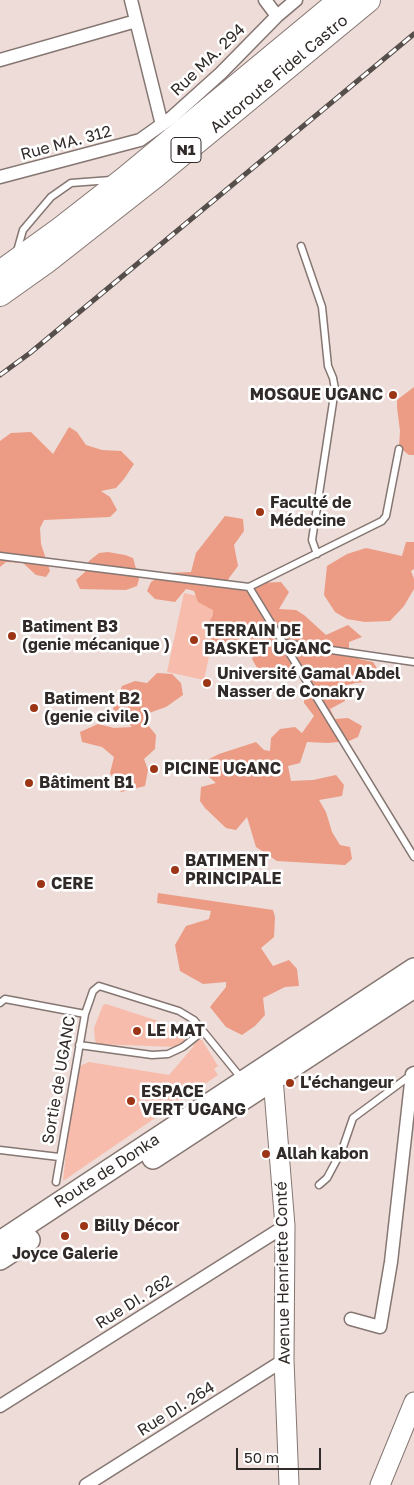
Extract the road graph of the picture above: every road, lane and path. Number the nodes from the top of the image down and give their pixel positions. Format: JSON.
{"nodes":[{"id":1,"x":131,"y":0,"type":"edge"},
{"id":2,"x":265,"y":0,"type":"edge"},
{"id":3,"x":296,"y":0,"type":"edge"},
{"id":4,"x":341,"y":0,"type":"edge"},
{"id":5,"x":368,"y":0,"type":"edge"},
{"id":6,"x":277,"y":16,"type":"junction"},
{"id":7,"x":136,"y":21,"type":"junction"},
{"id":8,"x":0,"y":60,"type":"edge"},
{"id":9,"x":162,"y":125,"type":"junction"},
{"id":10,"x":140,"y":140,"type":"joint"},
{"id":11,"x":0,"y":177,"type":"edge"},
{"id":12,"x":125,"y":179,"type":"junction"},
{"id":13,"x":301,"y":246,"type":"dead end"},
{"id":14,"x":6,"y":269,"type":"edge"},
{"id":15,"x":0,"y":294,"type":"edge"},
{"id":16,"x":399,"y":449,"type":"dead end"},
{"id":17,"x":317,"y":554,"type":"junction"},
{"id":18,"x":0,"y":556,"type":"edge"},
{"id":19,"x":249,"y":587,"type":"junction"},
{"id":20,"x":283,"y":643,"type":"junction"},
{"id":21,"x":414,"y":662,"type":"edge"},
{"id":22,"x":414,"y":857,"type":"edge"},
{"id":23,"x":414,"y":969,"type":"edge"},
{"id":24,"x":414,"y":987,"type":"edge"},
{"id":25,"x":0,"y":1003,"type":"edge"},
{"id":26,"x":85,"y":1014,"type":"junction"},
{"id":27,"x":203,"y":1031,"type":"junction"},
{"id":28,"x":79,"y":1045,"type":"junction"},
{"id":29,"x":272,"y":1070,"type":"junction"},
{"id":30,"x":413,"y":1074,"type":"edge"},
{"id":31,"x":247,"y":1088,"type":"junction"},
{"id":32,"x":0,"y":1150,"type":"edge"},
{"id":33,"x":59,"y":1157,"type":"junction"},
{"id":34,"x":56,"y":1182,"type":"dead end"},
{"id":35,"x":319,"y":1185,"type":"dead end"},
{"id":36,"x":285,"y":1226,"type":"junction"},
{"id":37,"x":0,"y":1242,"type":"edge"},
{"id":38,"x":0,"y":1259,"type":"edge"},
{"id":39,"x":351,"y":1319,"type":"dead end"},
{"id":40,"x":284,"y":1360,"type":"junction"},
{"id":41,"x":414,"y":1402,"type":"edge"},
{"id":42,"x":0,"y":1406,"type":"edge"},
{"id":43,"x":86,"y":1485,"type":"edge"},
{"id":44,"x":289,"y":1485,"type":"edge"},
{"id":45,"x":380,"y":1485,"type":"edge"}],
"edges":[{"from":1,"to":7,"type":"street"},
{"from":2,"to":6,"type":"street"},
{"from":3,"to":6,"type":"street","name":"Rue MA. 294"},
{"from":4,"to":12,"type":"highway","name":"Autoroute Fidel Castro","number":"N1"},
{"from":5,"to":15,"type":"highway","name":"Autoroute Fidel Castro","number":"N1"},
{"from":6,"to":9,"type":"street","name":"Rue MA. 294"},
{"from":7,"to":8,"type":"street"},
{"from":7,"to":9,"type":"street"},
{"from":9,"to":10,"type":"street","name":"Rue MA. 294"},
{"from":10,"to":11,"type":"street","name":"Rue MA. 312"},
{"from":12,"to":14,"type":"highway","name":"Autoroute Fidel Castro","number":"N1"},
{"from":12,"to":14,"type":"lane"},
{"from":13,"to":17,"type":"lane"},
{"from":16,"to":17,"type":"lane"},
{"from":17,"to":19,"type":"lane"},
{"from":18,"to":19,"type":"lane"},
{"from":19,"to":20,"type":"lane"},
{"from":20,"to":21,"type":"lane"},
{"from":20,"to":22,"type":"lane"},
{"from":23,"to":29,"type":"main road","name":"Route de Donka"},
{"from":24,"to":29,"type":"main road","name":"Route de Donka"},
{"from":25,"to":26,"type":"lane"},
{"from":26,"to":27,"type":"lane","name":"Sortie de UGANC"},
{"from":26,"to":28,"type":"lane","name":"Sortie de UGANC"},
{"from":27,"to":28,"type":"lane"},
{"from":27,"to":31,"type":"lane"},
{"from":28,"to":33,"type":"lane","name":"Sortie de UGANC"},
{"from":29,"to":31,"type":"main road","name":"Route de Donka"},
{"from":29,"to":36,"type":"main road","name":"Avenue Henriette Conté"},
{"from":30,"to":35,"type":"lane"},
{"from":30,"to":39,"type":"street"},
{"from":31,"to":37,"type":"main road","name":"Route de Donka"},
{"from":31,"to":38,"type":"main road","name":"Route de Donka"},
{"from":32,"to":33,"type":"lane"},
{"from":33,"to":34,"type":"lane","name":"Sortie de UGANC"},
{"from":36,"to":40,"type":"main road","name":"Avenue Henriette Conté"},
{"from":36,"to":42,"type":"street","name":"Rue DI. 262"},
{"from":40,"to":43,"type":"street","name":"Rue DI. 264"},
{"from":40,"to":44,"type":"main road","name":"Avenue Henriette Conté"},
{"from":41,"to":45,"type":"main road"}]}
